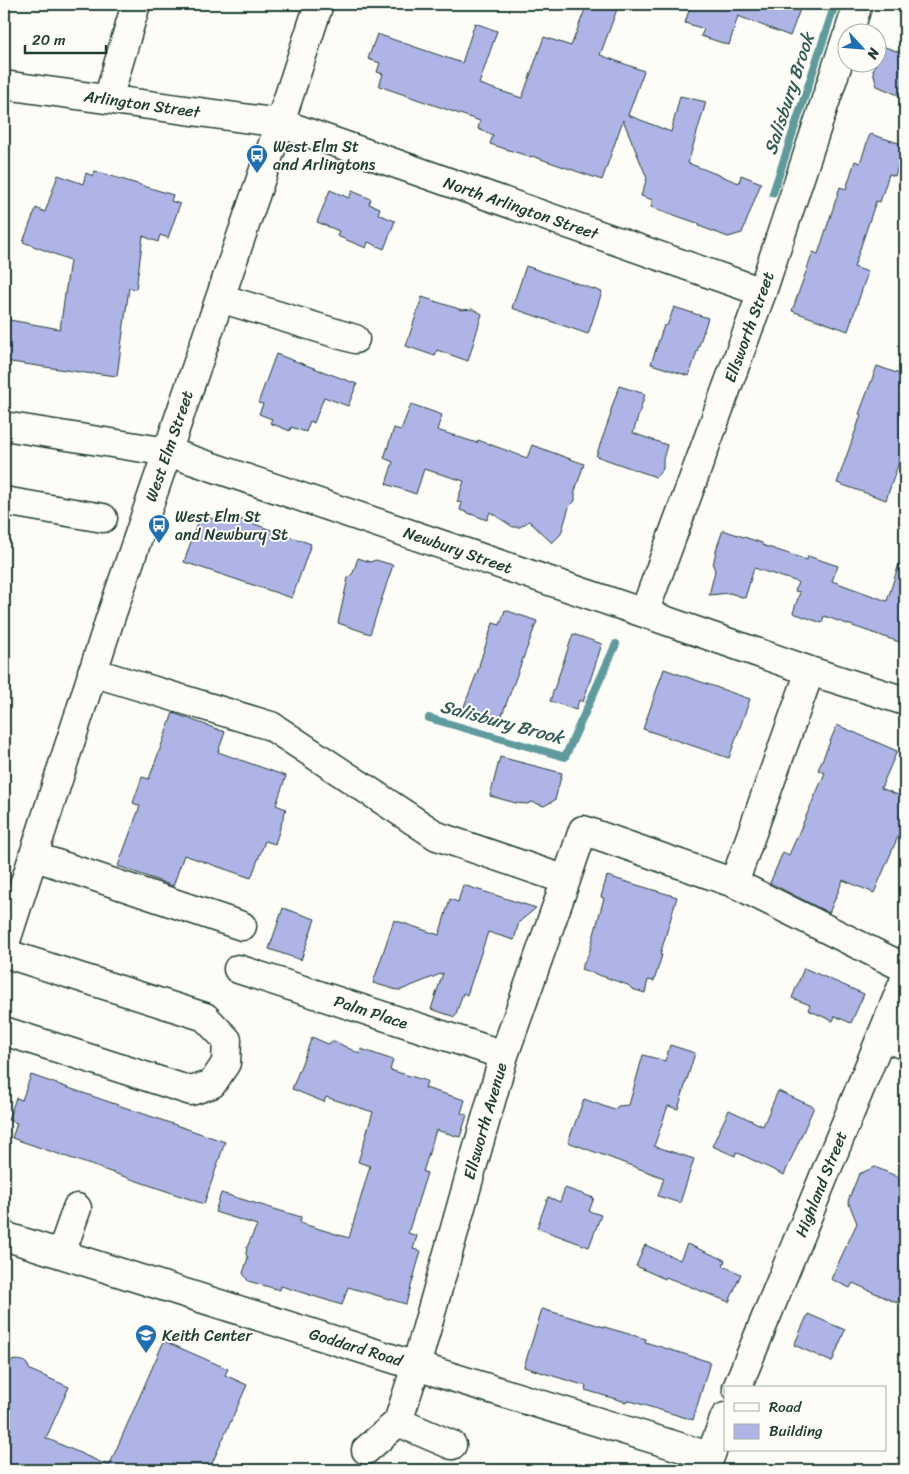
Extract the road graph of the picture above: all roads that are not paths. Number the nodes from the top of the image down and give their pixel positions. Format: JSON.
{"nodes":[{"id":1,"x":136,"y":4,"type":"edge"},
{"id":2,"x":319,"y":4,"type":"edge"},
{"id":3,"x":858,"y":4,"type":"edge"},
{"id":4,"x":852,"y":22,"type":"edge"},
{"id":5,"x":836,"y":69,"type":"edge"},
{"id":6,"x":4,"y":85,"type":"edge"},
{"id":7,"x":108,"y":99,"type":"junction"},
{"id":8,"x":280,"y":123,"type":"junction"},
{"id":9,"x":762,"y":292,"type":"junction"},
{"id":10,"x":220,"y":298,"type":"junction"},
{"id":11,"x":355,"y":339,"type":"dead end"},
{"id":12,"x":4,"y":426,"type":"edge"},
{"id":13,"x":168,"y":452,"type":"junction"},
{"id":14,"x":4,"y":501,"type":"edge"},
{"id":15,"x":103,"y":518,"type":"dead end"},
{"id":16,"x":644,"y":613,"type":"junction"},
{"id":17,"x":810,"y":671,"type":"junction"},
{"id":18,"x":92,"y":672,"type":"junction"},
{"id":19,"x":905,"y":701,"type":"edge"},
{"id":20,"x":33,"y":856,"type":"junction"},
{"id":21,"x":566,"y":880,"type":"junction"},
{"id":22,"x":734,"y":883,"type":"junction"},
{"id":23,"x":242,"y":926,"type":"dead end"},
{"id":24,"x":4,"y":947,"type":"edge"},
{"id":25,"x":4,"y":952,"type":"edge"},
{"id":26,"x":905,"y":968,"type":"edge"},
{"id":27,"x":238,"y":969,"type":"dead end"},
{"id":28,"x":905,"y":979,"type":"edge"},
{"id":29,"x":4,"y":1031,"type":"edge"},
{"id":30,"x":894,"y":1041,"type":"edge"},
{"id":31,"x":504,"y":1055,"type":"junction"},
{"id":32,"x":76,"y":1208,"type":"dead end"},
{"id":33,"x":4,"y":1236,"type":"edge"},
{"id":34,"x":61,"y":1254,"type":"junction"},
{"id":35,"x":416,"y":1366,"type":"junction"},
{"id":36,"x":738,"y":1386,"type":"edge"},
{"id":37,"x":724,"y":1420,"type":"edge"},
{"id":38,"x":398,"y":1422,"type":"junction"},
{"id":39,"x":452,"y":1444,"type":"dead end"},
{"id":40,"x":366,"y":1450,"type":"dead end"},
{"id":41,"x":707,"y":1463,"type":"edge"}],
"edges":[{"from":1,"to":7,"type":"street"},
{"from":2,"to":8,"type":"street","name":"West Elm Street"},
{"from":3,"to":4,"type":"street"},
{"from":5,"to":9,"type":"street","name":"Ellsworth Street"},
{"from":6,"to":7,"type":"street","name":"Arlington Street"},
{"from":7,"to":8,"type":"street","name":"Arlington Street"},
{"from":8,"to":9,"type":"street","name":"North Arlington Street"},
{"from":8,"to":10,"type":"street","name":"West Elm Street"},
{"from":9,"to":16,"type":"street","name":"Ellsworth Street"},
{"from":10,"to":11,"type":"street"},
{"from":10,"to":13,"type":"street","name":"West Elm Street"},
{"from":12,"to":13,"type":"street","name":"Newbury Street"},
{"from":13,"to":16,"type":"street","name":"Newbury Street"},
{"from":13,"to":18,"type":"street","name":"West Elm Street"},
{"from":14,"to":15,"type":"street"},
{"from":16,"to":17,"type":"street","name":"Newbury Street"},
{"from":17,"to":19,"type":"street","name":"Newbury Street"},
{"from":17,"to":22,"type":"street"},
{"from":18,"to":20,"type":"street","name":"West Elm Street"},
{"from":18,"to":21,"type":"street"},
{"from":20,"to":23,"type":"street"},
{"from":20,"to":24,"type":"street","name":"West Elm Street"},
{"from":21,"to":22,"type":"street","name":"Ellsworth Avenue"},
{"from":21,"to":31,"type":"street","name":"Ellsworth Avenue"},
{"from":22,"to":26,"type":"street"},
{"from":25,"to":29,"type":"street"},
{"from":27,"to":31,"type":"street","name":"Palm Place"},
{"from":28,"to":30,"type":"street","name":"Highland Street"},
{"from":30,"to":36,"type":"street","name":"Highland Street"},
{"from":31,"to":35,"type":"street","name":"Ellsworth Avenue"},
{"from":32,"to":34,"type":"street"},
{"from":33,"to":34,"type":"street","name":"Goddard Road"},
{"from":34,"to":35,"type":"street","name":"Goddard Road"},
{"from":35,"to":38,"type":"street","name":"Ellsworth Avenue"},
{"from":35,"to":41,"type":"street","name":"Goddard Road"},
{"from":37,"to":41,"type":"street"},
{"from":38,"to":39,"type":"street"},
{"from":38,"to":40,"type":"street"}]}
